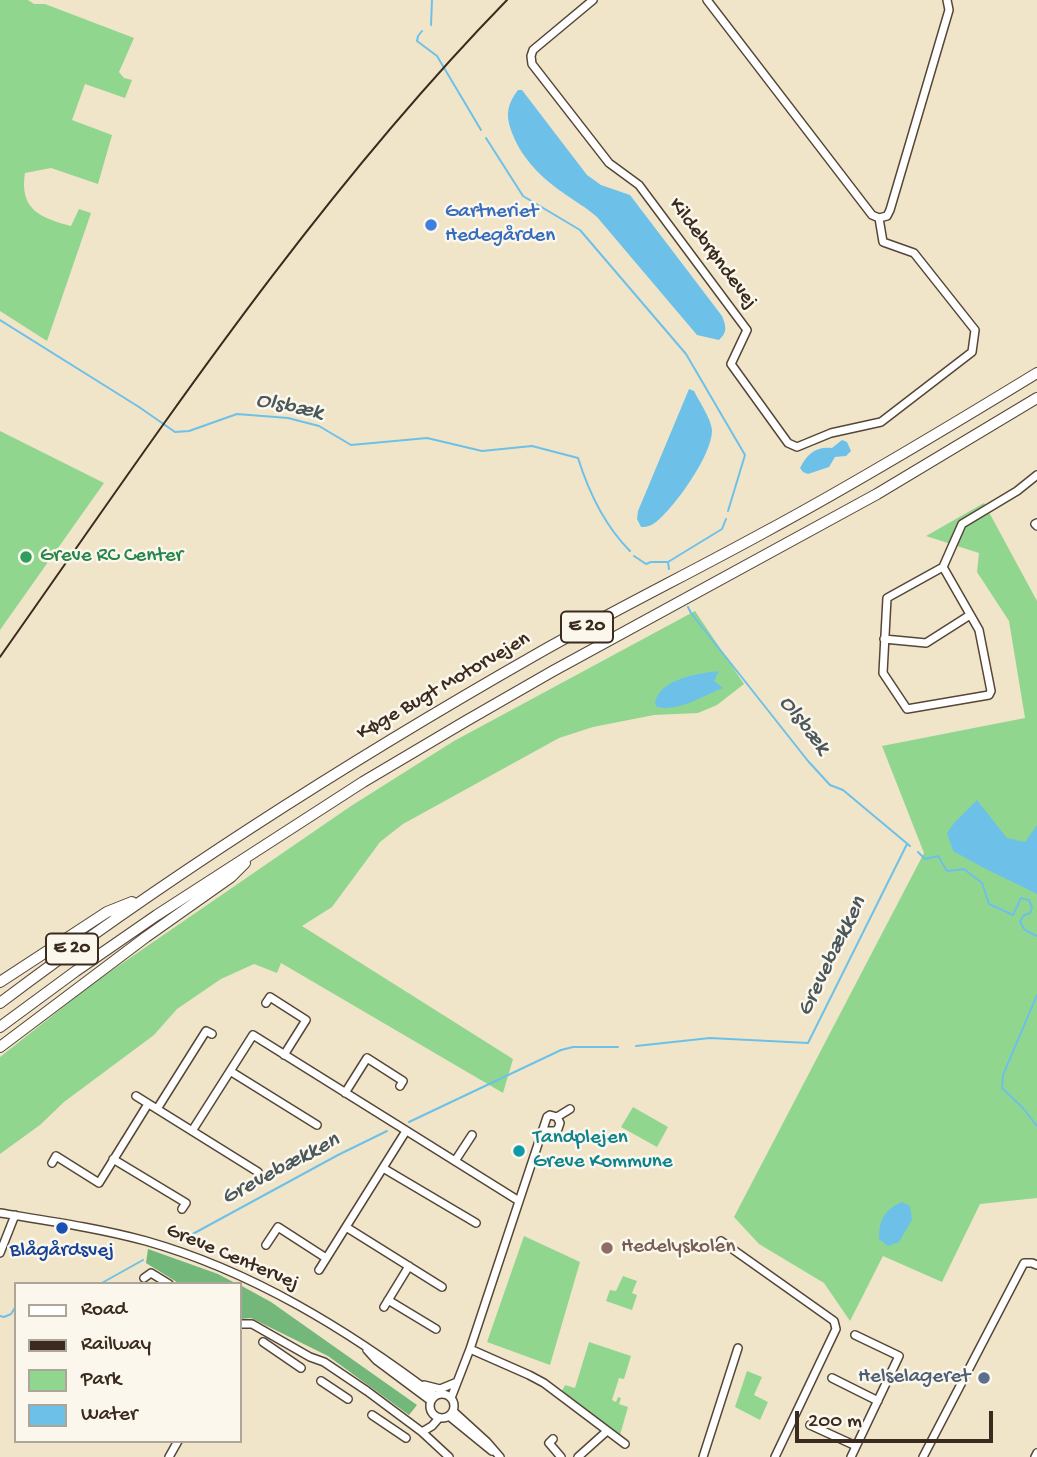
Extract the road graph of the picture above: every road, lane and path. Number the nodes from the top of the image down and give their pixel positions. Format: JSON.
{"nodes":[{"id":1,"x":593,"y":0,"type":"edge"},
{"id":2,"x":707,"y":0,"type":"edge"},
{"id":3,"x":947,"y":0,"type":"edge"},
{"id":4,"x":879,"y":218,"type":"junction"},
{"id":5,"x":1037,"y":373,"type":"edge"},
{"id":6,"x":1037,"y":398,"type":"edge"},
{"id":7,"x":1037,"y":475,"type":"edge"},
{"id":8,"x":943,"y":567,"type":"junction"},
{"id":9,"x":970,"y":615,"type":"junction"},
{"id":10,"x":884,"y":639,"type":"junction"},
{"id":11,"x":260,"y":848,"type":"junction"},
{"id":12,"x":145,"y":897,"type":"junction"},
{"id":13,"x":0,"y":982,"type":"edge"},
{"id":14,"x":0,"y":1003,"type":"edge"},
{"id":15,"x":266,"y":1003,"type":"dead end"},
{"id":16,"x":0,"y":1027,"type":"edge"},
{"id":17,"x":212,"y":1034,"type":"dead end"},
{"id":18,"x":0,"y":1047,"type":"edge"},
{"id":19,"x":284,"y":1055,"type":"junction"},
{"id":20,"x":230,"y":1071,"type":"junction"},
{"id":21,"x":400,"y":1086,"type":"dead end"},
{"id":22,"x":345,"y":1093,"type":"junction"},
{"id":23,"x":136,"y":1096,"type":"dead end"},
{"id":24,"x":148,"y":1104,"type":"junction"},
{"id":25,"x":157,"y":1109,"type":"junction"},
{"id":26,"x":570,"y":1110,"type":"dead end"},
{"id":27,"x":317,"y":1125,"type":"dead end"},
{"id":28,"x":192,"y":1131,"type":"junction"},
{"id":29,"x":406,"y":1131,"type":"junction"},
{"id":30,"x":472,"y":1135,"type":"dead end"},
{"id":31,"x":113,"y":1159,"type":"junction"},
{"id":32,"x":455,"y":1161,"type":"junction"},
{"id":33,"x":52,"y":1163,"type":"dead end"},
{"id":34,"x":383,"y":1168,"type":"junction"},
{"id":35,"x":258,"y":1172,"type":"dead end"},
{"id":36,"x":519,"y":1201,"type":"junction"},
{"id":37,"x":182,"y":1209,"type":"dead end"},
{"id":38,"x":0,"y":1213,"type":"edge"},
{"id":39,"x":15,"y":1215,"type":"junction"},
{"id":40,"x":476,"y":1223,"type":"dead end"},
{"id":41,"x":346,"y":1227,"type":"junction"},
{"id":42,"x":721,"y":1241,"type":"dead end"},
{"id":43,"x":266,"y":1245,"type":"dead end"},
{"id":44,"x":0,"y":1253,"type":"edge"},
{"id":45,"x":326,"y":1258,"type":"junction"},
{"id":46,"x":1037,"y":1265,"type":"edge"},
{"id":47,"x":409,"y":1266,"type":"junction"},
{"id":48,"x":319,"y":1270,"type":"dead end"},
{"id":49,"x":144,"y":1278,"type":"dead end"},
{"id":50,"x":166,"y":1282,"type":"edge"},
{"id":51,"x":442,"y":1287,"type":"dead end"},
{"id":52,"x":242,"y":1324,"type":"edge"},
{"id":53,"x":436,"y":1329,"type":"dead end"},
{"id":54,"x":855,"y":1335,"type":"dead end"},
{"id":55,"x":263,"y":1342,"type":"dead end"},
{"id":56,"x":285,"y":1342,"type":"junction"},
{"id":57,"x":359,"y":1342,"type":"junction"},
{"id":58,"x":738,"y":1348,"type":"dead end"},
{"id":59,"x":470,"y":1349,"type":"junction"},
{"id":60,"x":278,"y":1352,"type":"junction"},
{"id":61,"x":301,"y":1368,"type":"dead end"},
{"id":62,"x":343,"y":1374,"type":"junction"},
{"id":63,"x":832,"y":1378,"type":"dead end"},
{"id":64,"x":321,"y":1381,"type":"dead end"},
{"id":65,"x":416,"y":1382,"type":"junction"},
{"id":66,"x":457,"y":1382,"type":"junction"},
{"id":67,"x":333,"y":1389,"type":"junction"},
{"id":68,"x":449,"y":1397,"type":"junction"},
{"id":69,"x":348,"y":1399,"type":"dead end"},
{"id":70,"x":433,"y":1399,"type":"junction"},
{"id":71,"x":878,"y":1401,"type":"junction"},
{"id":72,"x":395,"y":1412,"type":"junction"},
{"id":73,"x":451,"y":1414,"type":"junction"},
{"id":74,"x":372,"y":1415,"type":"dead end"},
{"id":75,"x":435,"y":1415,"type":"junction"},
{"id":76,"x":386,"y":1425,"type":"junction"},
{"id":77,"x":810,"y":1425,"type":"dead end"},
{"id":78,"x":607,"y":1431,"type":"junction"},
{"id":79,"x":422,"y":1432,"type":"junction"},
{"id":80,"x":406,"y":1438,"type":"dead end"},
{"id":81,"x":553,"y":1439,"type":"dead end"},
{"id":82,"x":625,"y":1444,"type":"dead end"},
{"id":83,"x":856,"y":1447,"type":"junction"},
{"id":84,"x":499,"y":1456,"type":"edge"},
{"id":85,"x":449,"y":1457,"type":"edge"},
{"id":86,"x":561,"y":1457,"type":"edge"},
{"id":87,"x":578,"y":1457,"type":"edge"},
{"id":88,"x":704,"y":1457,"type":"edge"},
{"id":89,"x":775,"y":1457,"type":"edge"},
{"id":90,"x":851,"y":1457,"type":"edge"},
{"id":91,"x":923,"y":1457,"type":"edge"}],
"edges":[{"from":1,"to":4,"type":"street","name":"Kildebrøndevej"},
{"from":2,"to":4,"type":"street","name":"Kildebrøndevej"},
{"from":3,"to":4,"type":"street"},
{"from":5,"to":12,"type":"highway","name":"Køge Bugt Motorvejen","number":"E 20"},
{"from":6,"to":11,"type":"highway","name":"Køge Bugt Motorvejen","number":"E 20"},
{"from":7,"to":8,"type":"street"},
{"from":8,"to":9,"type":"street"},
{"from":8,"to":10,"type":"street"},
{"from":9,"to":10,"type":"street"},
{"from":9,"to":10,"type":"street"},
{"from":11,"to":16,"type":"highway","name":"Køge Bugt Motorvejen","number":"E 20"},
{"from":11,"to":18,"type":"highway"},
{"from":12,"to":13,"type":"highway"},
{"from":12,"to":14,"type":"highway","name":"Køge Bugt Motorvejen","number":"E 20"},
{"from":15,"to":19,"type":"street"},
{"from":17,"to":25,"type":"street"},
{"from":19,"to":20,"type":"street"},
{"from":19,"to":22,"type":"street"},
{"from":20,"to":27,"type":"street"},
{"from":20,"to":28,"type":"street"},
{"from":21,"to":22,"type":"street"},
{"from":22,"to":29,"type":"street"},
{"from":23,"to":24,"type":"street"},
{"from":24,"to":25,"type":"street"},
{"from":24,"to":31,"type":"street"},
{"from":25,"to":28,"type":"street"},
{"from":26,"to":36,"type":"street"},
{"from":28,"to":35,"type":"street"},
{"from":29,"to":32,"type":"street"},
{"from":29,"to":34,"type":"street"},
{"from":30,"to":32,"type":"street"},
{"from":31,"to":33,"type":"street"},
{"from":31,"to":37,"type":"street"},
{"from":32,"to":36,"type":"street"},
{"from":34,"to":40,"type":"street"},
{"from":34,"to":41,"type":"street"},
{"from":36,"to":59,"type":"street"},
{"from":38,"to":39,"type":"street","name":"Greve Centervej"},
{"from":39,"to":44,"type":"street"},
{"from":39,"to":57,"type":"street","name":"Greve Centervej"},
{"from":41,"to":45,"type":"street"},
{"from":41,"to":47,"type":"street"},
{"from":42,"to":89,"type":"street"},
{"from":43,"to":45,"type":"street"},
{"from":45,"to":48,"type":"street"},
{"from":46,"to":91,"type":"street"},
{"from":47,"to":51,"type":"street"},
{"from":47,"to":53,"type":"street"},
{"from":49,"to":50,"type":"street"},
{"from":52,"to":56,"type":"street"},
{"from":54,"to":71,"type":"street"},
{"from":55,"to":60,"type":"street"},
{"from":56,"to":60,"type":"street"},
{"from":56,"to":62,"type":"street"},
{"from":57,"to":65,"type":"street","name":"Greve Centervej"},
{"from":57,"to":70,"type":"street","name":"Greve Centervej"},
{"from":58,"to":88,"type":"street"},
{"from":59,"to":66,"type":"street"},
{"from":59,"to":78,"type":"street"},
{"from":60,"to":61,"type":"street"},
{"from":62,"to":67,"type":"street"},
{"from":62,"to":72,"type":"street"},
{"from":63,"to":71,"type":"street"},
{"from":64,"to":67,"type":"street"},
{"from":65,"to":66,"type":"street"},
{"from":65,"to":70,"type":"street","name":"Greve Centervej"},
{"from":66,"to":68,"type":"street"},
{"from":67,"to":69,"type":"street"},
{"from":68,"to":70,"type":"street"},
{"from":68,"to":73,"type":"street"},
{"from":70,"to":75,"type":"street"},
{"from":71,"to":83,"type":"street"},
{"from":72,"to":76,"type":"street"},
{"from":72,"to":79,"type":"street"},
{"from":73,"to":75,"type":"street"},
{"from":73,"to":84,"type":"street"},
{"from":74,"to":76,"type":"street"},
{"from":75,"to":79,"type":"street"},
{"from":76,"to":80,"type":"street"},
{"from":77,"to":83,"type":"street"},
{"from":78,"to":82,"type":"street"},
{"from":78,"to":87,"type":"street"},
{"from":79,"to":85,"type":"street"},
{"from":81,"to":86,"type":"street"},
{"from":83,"to":90,"type":"street"}]}
